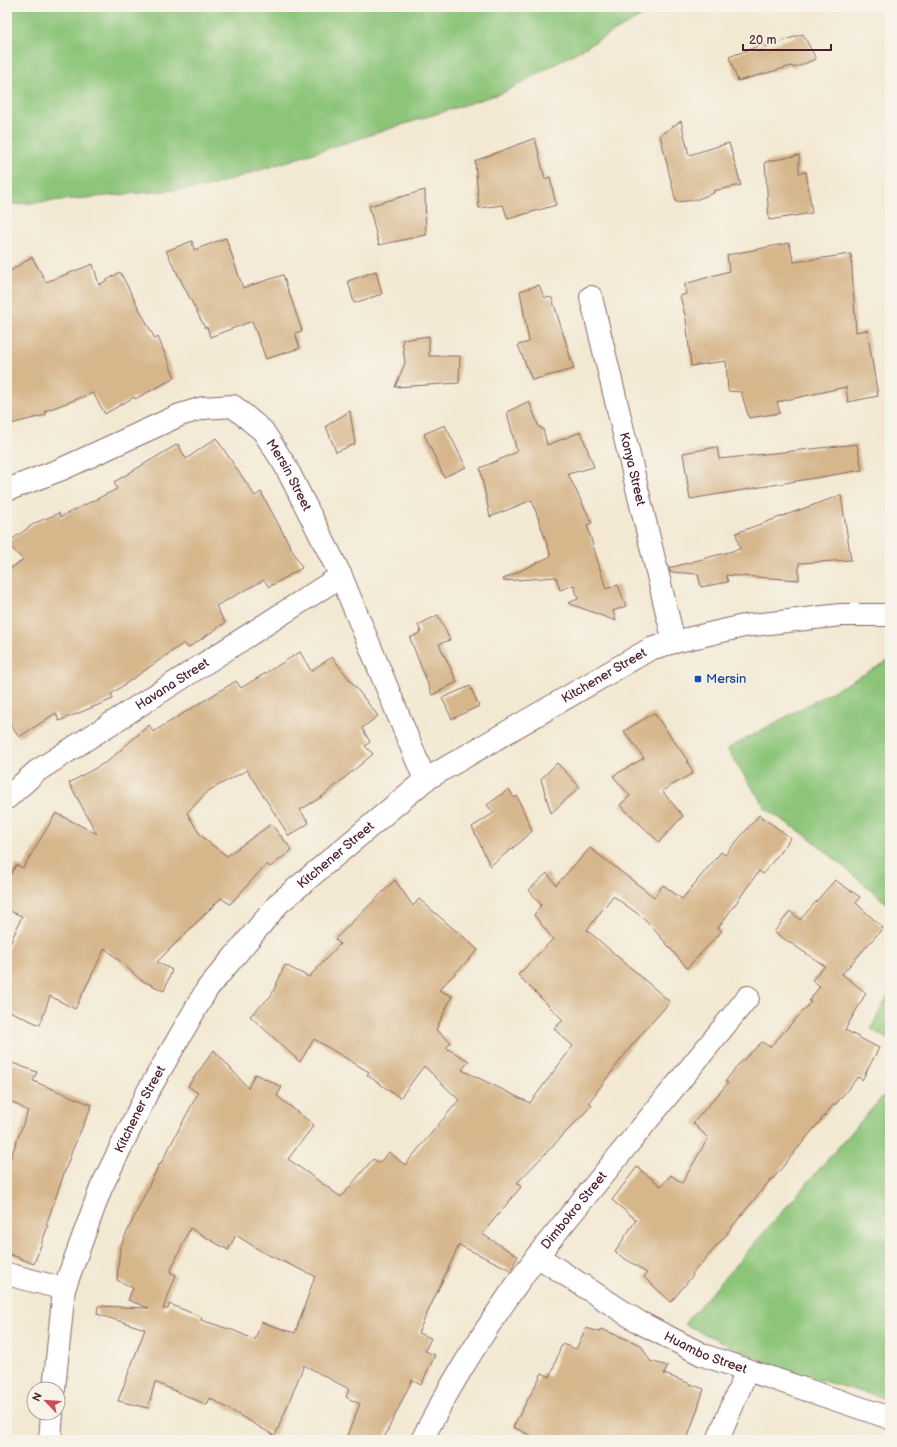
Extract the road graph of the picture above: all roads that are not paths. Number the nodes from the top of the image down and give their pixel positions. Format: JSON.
{"nodes":[{"id":1,"x":591,"y":297,"type":"dead end"},
{"id":2,"x":7,"y":490,"type":"edge"},
{"id":3,"x":341,"y":576,"type":"junction"},
{"id":4,"x":890,"y":615,"type":"edge"},
{"id":5,"x":674,"y":642,"type":"junction"},
{"id":6,"x":425,"y":780,"type":"junction"},
{"id":7,"x":7,"y":798,"type":"edge"},
{"id":8,"x":748,"y":997,"type":"dead end"},
{"id":9,"x":537,"y":1256,"type":"junction"},
{"id":10,"x":7,"y":1274,"type":"edge"},
{"id":11,"x":64,"y":1289,"type":"junction"},
{"id":12,"x":747,"y":1370,"type":"junction"},
{"id":13,"x":55,"y":1381,"type":"edge"},
{"id":14,"x":890,"y":1418,"type":"edge"},
{"id":15,"x":51,"y":1421,"type":"edge"},
{"id":16,"x":50,"y":1440,"type":"edge"},
{"id":17,"x":422,"y":1440,"type":"edge"},
{"id":18,"x":718,"y":1440,"type":"edge"}],
"edges":[{"from":1,"to":5,"type":"street","name":"Konya Street"},
{"from":2,"to":3,"type":"street","name":"Mersin Street"},
{"from":3,"to":6,"type":"street","name":"Mersin Street"},
{"from":3,"to":7,"type":"street","name":"Havana Street"},
{"from":4,"to":5,"type":"street","name":"Kitchener Street"},
{"from":5,"to":6,"type":"street","name":"Kitchener Street"},
{"from":6,"to":11,"type":"street","name":"Kitchener Street"},
{"from":8,"to":9,"type":"street","name":"Dimbokro Street"},
{"from":9,"to":12,"type":"street","name":"Huambo Street"},
{"from":9,"to":17,"type":"street","name":"Dimbokro Street"},
{"from":10,"to":11,"type":"street"},
{"from":11,"to":13,"type":"street","name":"Kitchener Street"},
{"from":12,"to":14,"type":"street","name":"Huambo Street"},
{"from":12,"to":18,"type":"street"},
{"from":15,"to":16,"type":"street"}]}
